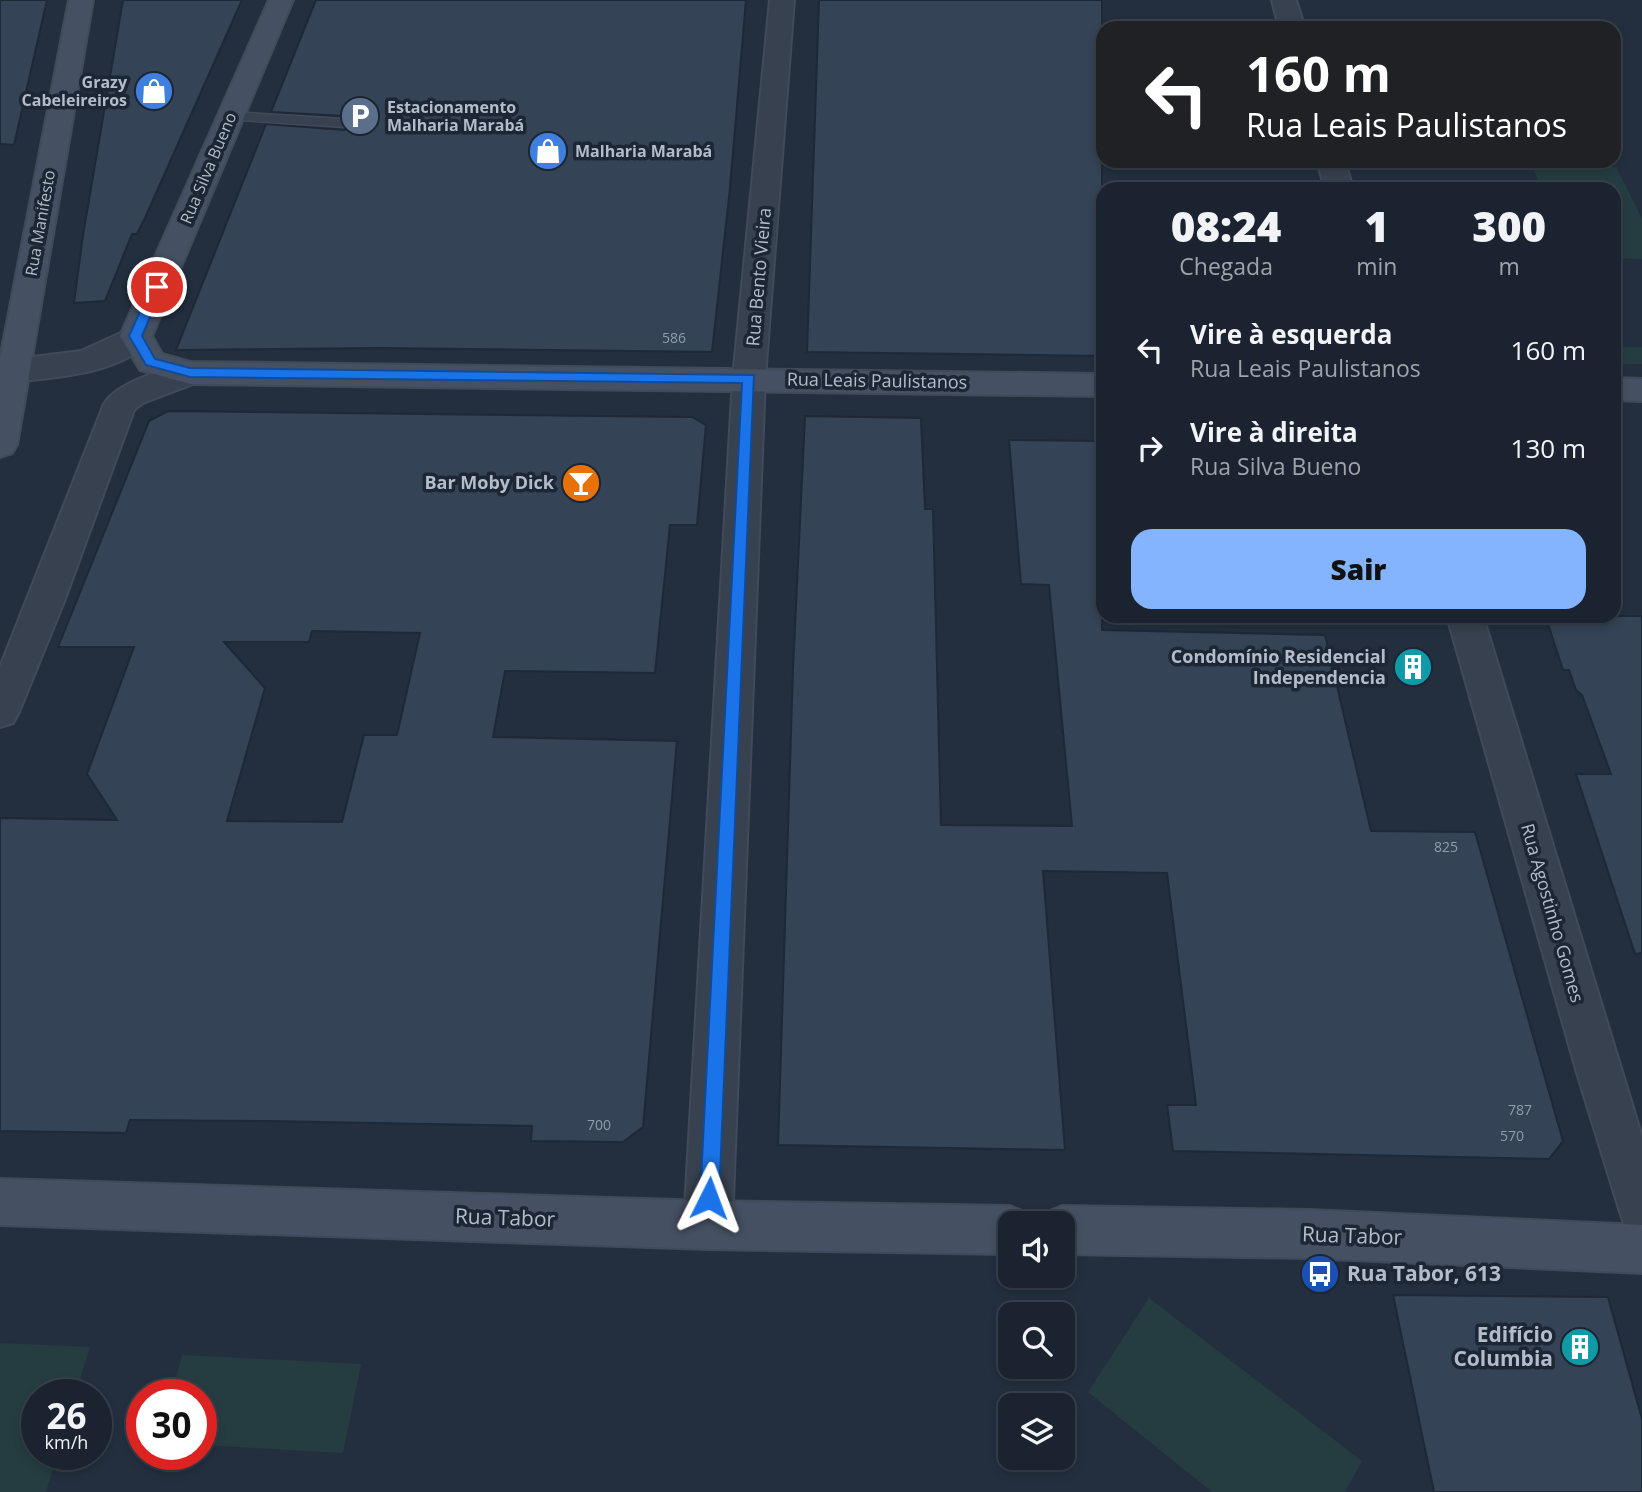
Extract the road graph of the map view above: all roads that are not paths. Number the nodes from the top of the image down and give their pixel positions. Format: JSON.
{"nodes":[{"id":1,"x":81,"y":0,"type":"edge"},
{"id":2,"x":281,"y":0,"type":"edge"},
{"id":3,"x":782,"y":0,"type":"edge"},
{"id":4,"x":1284,"y":0,"type":"edge"},
{"id":5,"x":1290,"y":21,"type":"edge"},
{"id":6,"x":231,"y":116,"type":"junction"},
{"id":7,"x":344,"y":123,"type":"dead end"},
{"id":8,"x":136,"y":336,"type":"junction"},
{"id":9,"x":7,"y":371,"type":"edge"},
{"id":10,"x":190,"y":373,"type":"junction"},
{"id":11,"x":749,"y":378,"type":"junction"},
{"id":12,"x":1096,"y":385,"type":"edge"},
{"id":13,"x":1621,"y":389,"type":"edge"},
{"id":14,"x":1642,"y":390,"type":"edge"},
{"id":15,"x":0,"y":445,"type":"edge"},
{"id":16,"x":1467,"y":623,"type":"edge"},
{"id":17,"x":0,"y":712,"type":"edge"},
{"id":18,"x":0,"y":1202,"type":"edge"},
{"id":19,"x":1642,"y":1209,"type":"edge"},
{"id":20,"x":708,"y":1225,"type":"junction"},
{"id":21,"x":998,"y":1230,"type":"edge"},
{"id":22,"x":1075,"y":1230,"type":"edge"},
{"id":23,"x":1642,"y":1249,"type":"edge"}],
"edges":[{"from":1,"to":9,"type":"main road","name":"Rua Manifesto"},
{"from":2,"to":6,"type":"main road","name":"Rua Silva Bueno"},
{"from":3,"to":11,"type":"street","name":"Rua Bento Vieira"},
{"from":4,"to":5,"type":"street"},
{"from":6,"to":7,"type":"lane"},
{"from":6,"to":8,"type":"main road","name":"Rua Silva Bueno"},
{"from":8,"to":9,"type":"street"},
{"from":8,"to":10,"type":"main road","name":"Rua Leais Paulistanos"},
{"from":9,"to":15,"type":"main road","name":"Rua Manifesto"},
{"from":10,"to":11,"type":"main road","name":"Rua Leais Paulistanos"},
{"from":10,"to":17,"type":"street","name":"Rua Leais Paulistanos"},
{"from":11,"to":12,"type":"main road","name":"Rua Leais Paulistanos"},
{"from":11,"to":20,"type":"street","name":"Rua Bento Vieira"},
{"from":13,"to":14,"type":"main road"},
{"from":16,"to":19,"type":"street","name":"Rua Agostinho Gomes"},
{"from":18,"to":20,"type":"main road","name":"Rua Tabor"},
{"from":20,"to":21,"type":"main road","name":"Rua Tabor"},
{"from":22,"to":23,"type":"main road","name":"Rua Tabor"}]}
